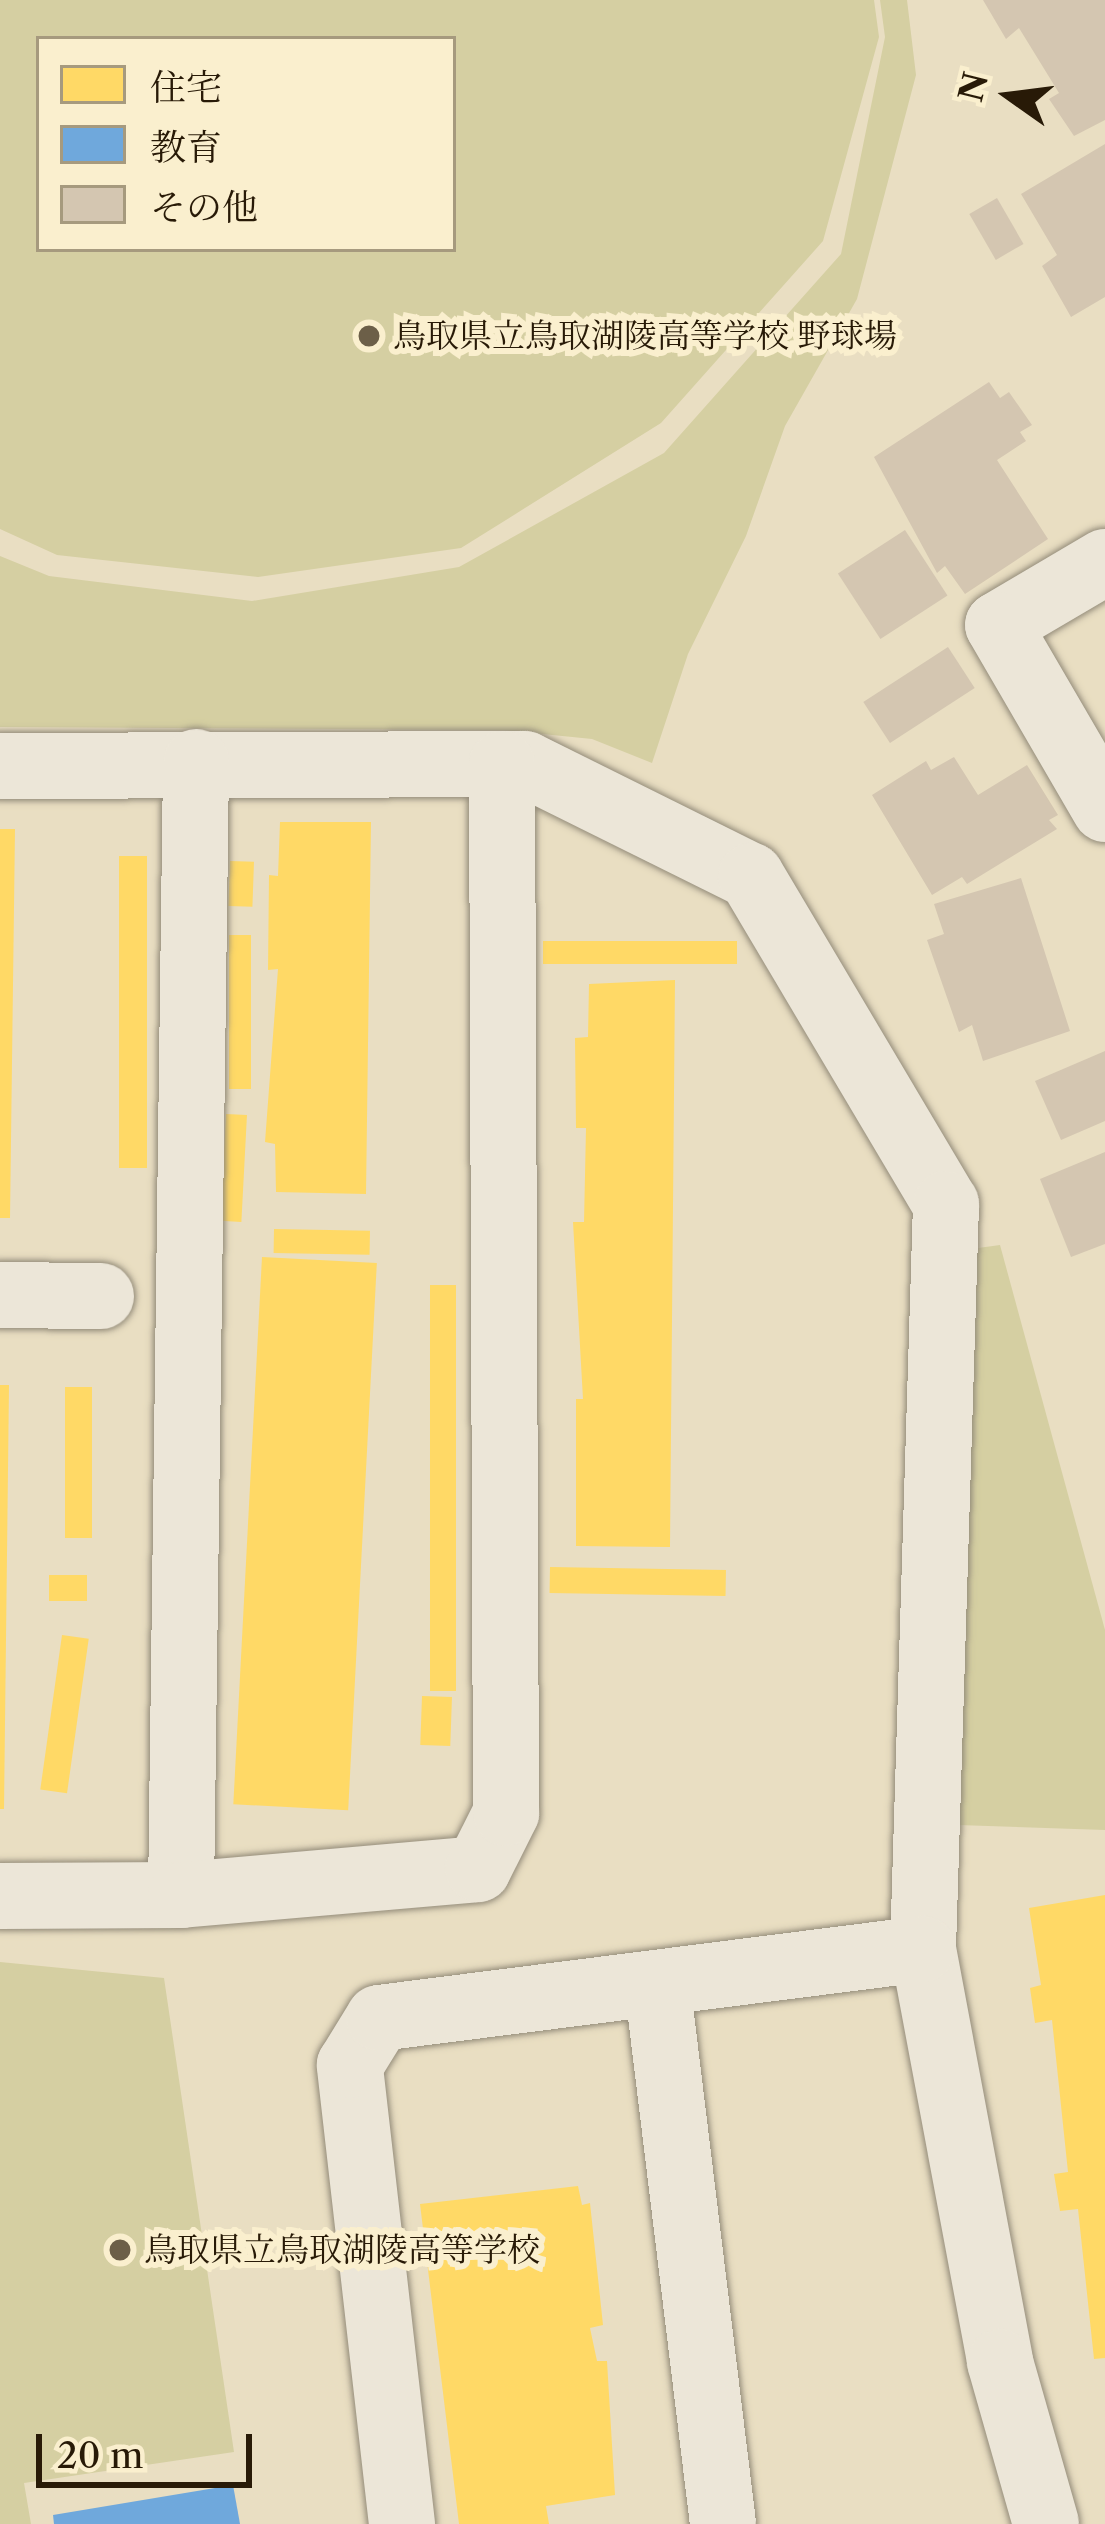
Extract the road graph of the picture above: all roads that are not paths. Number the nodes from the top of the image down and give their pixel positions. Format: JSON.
{"nodes":[{"id":1,"x":1105,"y":562,"type":"edge"},
{"id":2,"x":196,"y":762,"type":"junction"},
{"id":3,"x":502,"y":764,"type":"junction"},
{"id":4,"x":0,"y":766,"type":"edge"},
{"id":5,"x":1105,"y":809,"type":"edge"},
{"id":6,"x":0,"y":1295,"type":"edge"},
{"id":7,"x":101,"y":1295,"type":"dead end"},
{"id":8,"x":181,"y":1895,"type":"junction"},
{"id":9,"x":0,"y":1896,"type":"edge"},
{"id":10,"x":923,"y":1949,"type":"junction"},
{"id":11,"x":658,"y":1983,"type":"junction"},
{"id":12,"x":402,"y":2524,"type":"edge"},
{"id":13,"x":723,"y":2524,"type":"edge"},
{"id":14,"x":1046,"y":2524,"type":"edge"}],
"edges":[{"from":1,"to":5,"type":"street"},
{"from":2,"to":3,"type":"street"},
{"from":2,"to":4,"type":"street"},
{"from":2,"to":8,"type":"street"},
{"from":3,"to":8,"type":"street"},
{"from":3,"to":10,"type":"street"},
{"from":6,"to":7,"type":"street"},
{"from":8,"to":9,"type":"street"},
{"from":10,"to":11,"type":"street"},
{"from":10,"to":14,"type":"street"},
{"from":11,"to":12,"type":"street"},
{"from":11,"to":13,"type":"street"}]}
